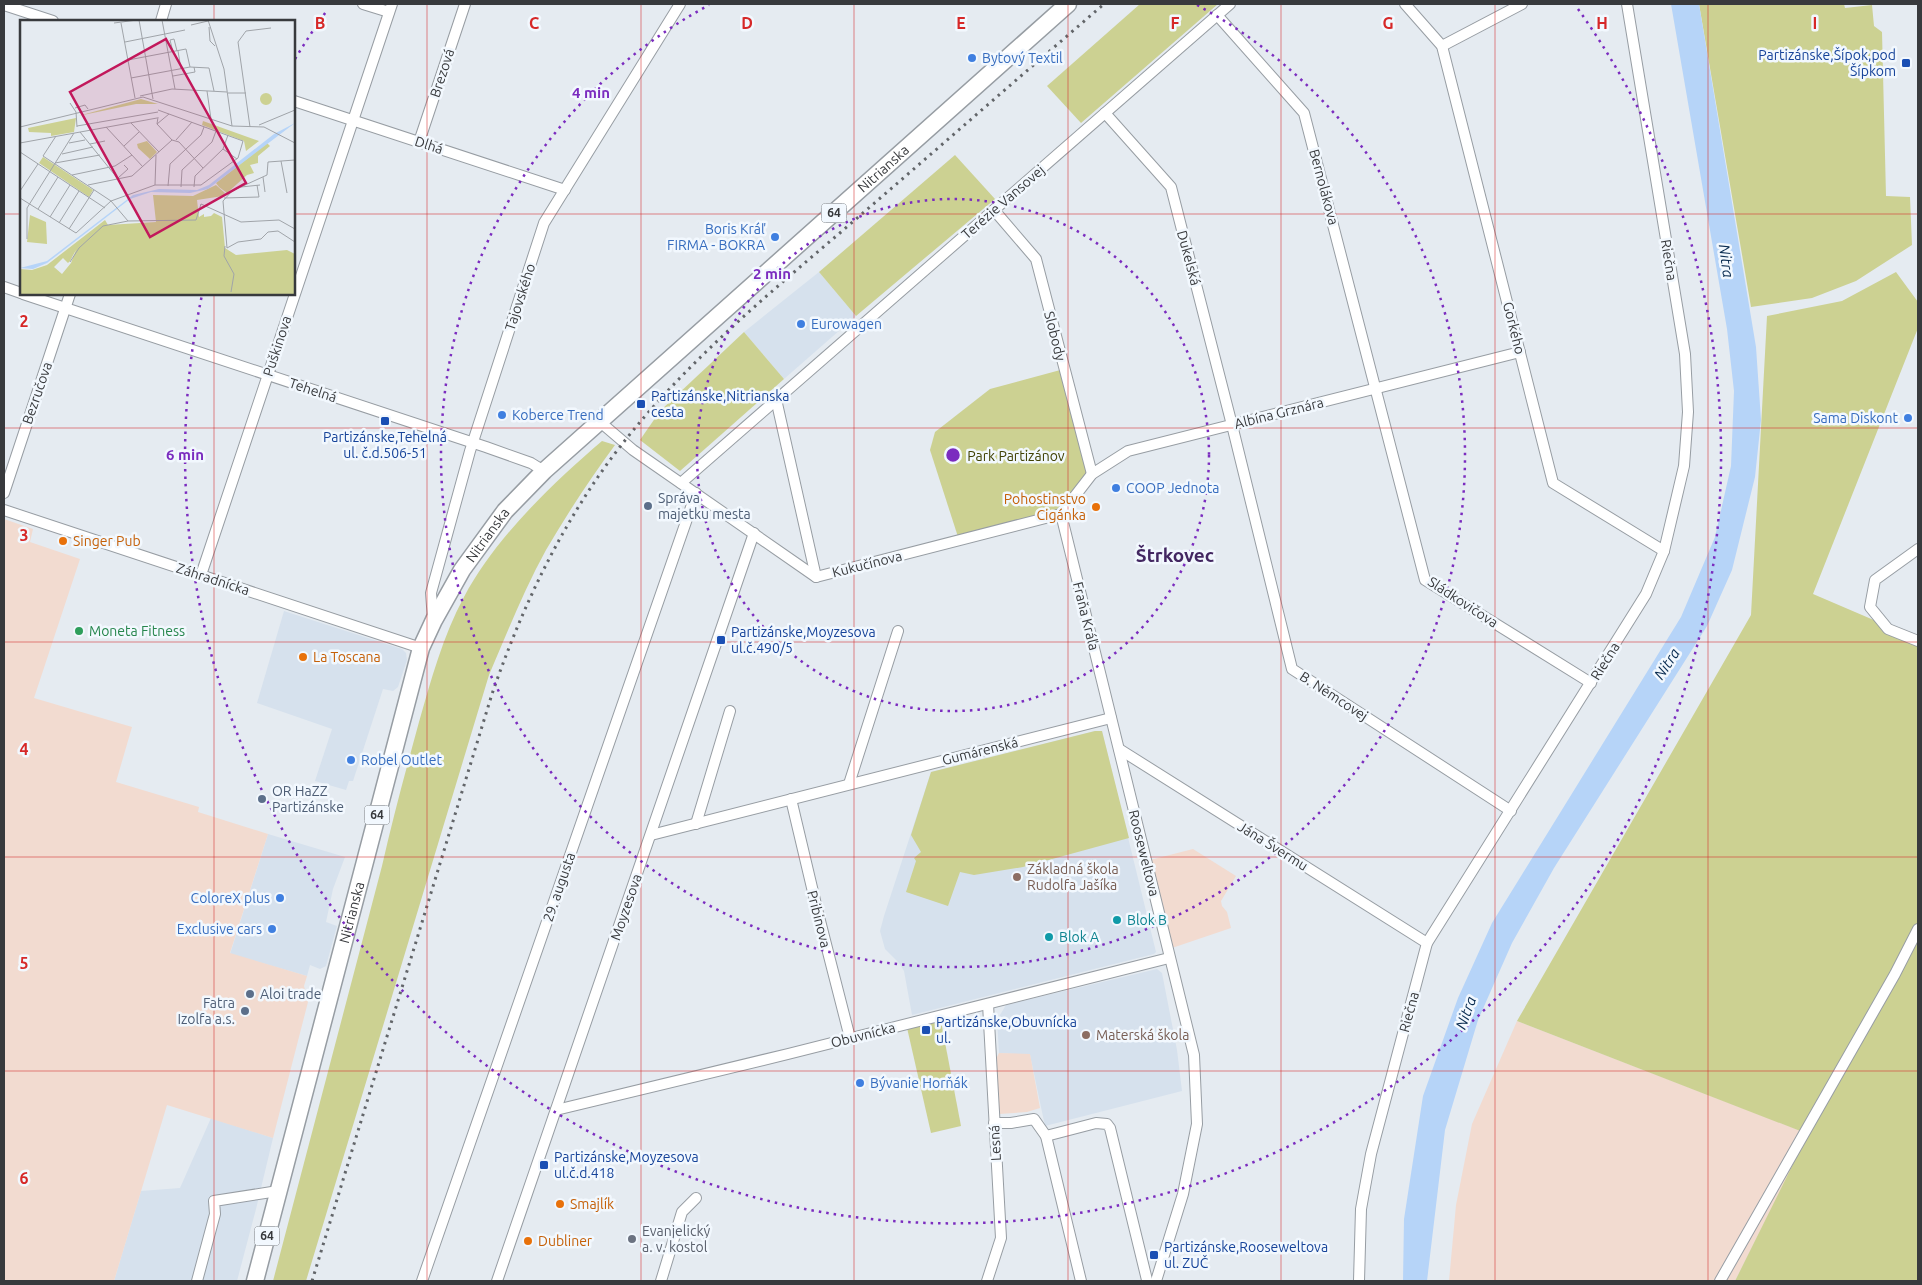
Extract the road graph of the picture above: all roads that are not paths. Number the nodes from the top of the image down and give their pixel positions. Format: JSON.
{"nodes":[{"id":1,"x":363,"y":4,"type":"edge"},
{"id":2,"x":465,"y":4,"type":"edge"},
{"id":3,"x":680,"y":4,"type":"edge"},
{"id":4,"x":1068,"y":4,"type":"edge"},
{"id":5,"x":1230,"y":4,"type":"edge"},
{"id":6,"x":1405,"y":4,"type":"edge"},
{"id":7,"x":1522,"y":4,"type":"edge"},
{"id":8,"x":1627,"y":4,"type":"edge"},
{"id":9,"x":4,"y":5,"type":"edge"},
{"id":10,"x":163,"y":5,"type":"edge"},
{"id":11,"x":391,"y":8,"type":"edge"},
{"id":12,"x":1217,"y":15,"type":"junction"},
{"id":13,"x":50,"y":20,"type":"edge"},
{"id":14,"x":161,"y":20,"type":"edge"},
{"id":15,"x":1442,"y":46,"type":"junction"},
{"id":16,"x":295,"y":101,"type":"edge"},
{"id":17,"x":1105,"y":113,"type":"junction"},
{"id":18,"x":353,"y":120,"type":"junction"},
{"id":19,"x":419,"y":142,"type":"junction"},
{"id":20,"x":565,"y":190,"type":"junction"},
{"id":21,"x":994,"y":210,"type":"junction"},
{"id":22,"x":4,"y":287,"type":"edge"},
{"id":23,"x":20,"y":292,"type":"edge"},
{"id":24,"x":295,"y":294,"type":"edge"},
{"id":25,"x":28,"y":295,"type":"edge"},
{"id":26,"x":70,"y":295,"type":"edge"},
{"id":27,"x":295,"y":295,"type":"edge"},
{"id":28,"x":66,"y":308,"type":"junction"},
{"id":29,"x":1520,"y":352,"type":"junction"},
{"id":30,"x":268,"y":375,"type":"junction"},
{"id":31,"x":1376,"y":388,"type":"junction"},
{"id":32,"x":776,"y":399,"type":"junction"},
{"id":33,"x":599,"y":421,"type":"junction"},
{"id":34,"x":1232,"y":424,"type":"junction"},
{"id":35,"x":472,"y":442,"type":"junction"},
{"id":36,"x":544,"y":471,"type":"junction"},
{"id":37,"x":1092,"y":474,"type":"junction"},
{"id":38,"x":681,"y":483,"type":"junction"},
{"id":39,"x":4,"y":493,"type":"edge"},
{"id":40,"x":696,"y":494,"type":"junction"},
{"id":41,"x":4,"y":510,"type":"edge"},
{"id":42,"x":1061,"y":514,"type":"junction"},
{"id":43,"x":754,"y":534,"type":"junction"},
{"id":44,"x":1918,"y":549,"type":"edge"},
{"id":45,"x":1664,"y":551,"type":"junction"},
{"id":46,"x":201,"y":575,"type":"junction"},
{"id":47,"x":816,"y":577,"type":"junction"},
{"id":48,"x":434,"y":620,"type":"junction"},
{"id":49,"x":898,"y":631,"type":"dead end"},
{"id":50,"x":1918,"y":641,"type":"edge"},
{"id":51,"x":421,"y":648,"type":"junction"},
{"id":52,"x":1591,"y":683,"type":"junction"},
{"id":53,"x":730,"y":712,"type":"dead end"},
{"id":54,"x":1111,"y":718,"type":"junction"},
{"id":55,"x":1118,"y":749,"type":"junction"},
{"id":56,"x":849,"y":784,"type":"junction"},
{"id":57,"x":791,"y":799,"type":"junction"},
{"id":58,"x":1511,"y":810,"type":"junction"},
{"id":59,"x":696,"y":824,"type":"junction"},
{"id":60,"x":651,"y":835,"type":"junction"},
{"id":61,"x":1918,"y":929,"type":"edge"},
{"id":62,"x":1427,"y":943,"type":"junction"},
{"id":63,"x":1170,"y":958,"type":"junction"},
{"id":64,"x":988,"y":1004,"type":"junction"},
{"id":65,"x":850,"y":1038,"type":"junction"},
{"id":66,"x":556,"y":1110,"type":"junction"},
{"id":67,"x":994,"y":1123,"type":"junction"},
{"id":68,"x":1046,"y":1136,"type":"junction"},
{"id":69,"x":278,"y":1191,"type":"junction"},
{"id":70,"x":696,"y":1198,"type":"dead end"},
{"id":71,"x":197,"y":1281,"type":"edge"},
{"id":72,"x":255,"y":1281,"type":"edge"},
{"id":73,"x":422,"y":1281,"type":"edge"},
{"id":74,"x":497,"y":1281,"type":"edge"},
{"id":75,"x":661,"y":1281,"type":"edge"},
{"id":76,"x":988,"y":1281,"type":"edge"},
{"id":77,"x":1081,"y":1281,"type":"edge"},
{"id":78,"x":1149,"y":1281,"type":"edge"},
{"id":79,"x":1359,"y":1281,"type":"edge"},
{"id":80,"x":1720,"y":1281,"type":"edge"}],
"edges":[{"from":1,"to":11,"type":"street"},
{"from":2,"to":19,"type":"street","name":"Brezová"},
{"from":3,"to":20,"type":"street","name":"Tajovského"},
{"from":4,"to":33,"type":"main road","name":"Nitrianska","number":"64"},
{"from":5,"to":12,"type":"street","name":"Terézie Vansovej"},
{"from":6,"to":15,"type":"street","name":"Gorkého"},
{"from":7,"to":15,"type":"street"},
{"from":8,"to":45,"type":"street","name":"Riečna"},
{"from":9,"to":13,"type":"street"},
{"from":10,"to":14,"type":"street"},
{"from":11,"to":18,"type":"street","name":"Puškinova"},
{"from":12,"to":17,"type":"street","name":"Terézie Vansovej"},
{"from":12,"to":31,"type":"street","name":"Bernolákova"},
{"from":15,"to":29,"type":"street","name":"Gorkého"},
{"from":16,"to":18,"type":"street","name":"Dlhá"},
{"from":17,"to":21,"type":"street","name":"Terézie Vansovej"},
{"from":17,"to":34,"type":"street","name":"Dukelská"},
{"from":18,"to":19,"type":"street","name":"Dlhá"},
{"from":18,"to":24,"type":"street","name":"Puškinova"},
{"from":19,"to":20,"type":"street","name":"Dlhá"},
{"from":20,"to":35,"type":"street","name":"Tajovského"},
{"from":21,"to":32,"type":"street","name":"Terézie Vansovej"},
{"from":21,"to":37,"type":"street","name":"Slobody"},
{"from":22,"to":23,"type":"street","name":"Tehelná"},
{"from":25,"to":28,"type":"street","name":"Tehelná"},
{"from":26,"to":28,"type":"street","name":"Bezručova"},
{"from":27,"to":30,"type":"street","name":"Puškinova"},
{"from":28,"to":30,"type":"street","name":"Tehelná"},
{"from":28,"to":39,"type":"street","name":"Bezručova"},
{"from":29,"to":31,"type":"street","name":"Albína Grznára"},
{"from":29,"to":45,"type":"street","name":"Gorkého"},
{"from":30,"to":35,"type":"street","name":"Tehelná"},
{"from":30,"to":46,"type":"street","name":"Puškinova"},
{"from":31,"to":34,"type":"street","name":"Albína Grznára"},
{"from":31,"to":52,"type":"street","name":"Sládkovičova"},
{"from":32,"to":38,"type":"street","name":"Terézie Vansovej"},
{"from":32,"to":47,"type":"street"},
{"from":33,"to":36,"type":"main road","name":"Nitrianska","number":"64"},
{"from":33,"to":38,"type":"street","name":"Kukučínova"},
{"from":34,"to":37,"type":"street","name":"Albína Grznára"},
{"from":34,"to":58,"type":"street","name":"B. Němcovej"},
{"from":35,"to":36,"type":"street","name":"Tehelná"},
{"from":35,"to":48,"type":"street","name":"Tajovského"},
{"from":36,"to":48,"type":"main road","name":"Nitrianska","number":"64"},
{"from":37,"to":42,"type":"street","name":"Albína Grznára"},
{"from":38,"to":40,"type":"street","name":"Kukučínova"},
{"from":40,"to":43,"type":"street","name":"Kukučínova"},
{"from":40,"to":73,"type":"street","name":"29. augusta"},
{"from":41,"to":46,"type":"street","name":"Záhradnícka"},
{"from":42,"to":47,"type":"street","name":"Kukučínova"},
{"from":42,"to":54,"type":"street","name":"Fraňa Kráľa"},
{"from":43,"to":47,"type":"street","name":"Kukučínova"},
{"from":43,"to":60,"type":"street","name":"Moyzesova"},
{"from":44,"to":50,"type":"street"},
{"from":45,"to":52,"type":"street","name":"Riečna"},
{"from":46,"to":51,"type":"street","name":"Záhradnícka"},
{"from":48,"to":51,"type":"main road","name":"Nitrianska","number":"64"},
{"from":49,"to":56,"type":"street"},
{"from":51,"to":69,"type":"main road","name":"Nitrianska","number":"64"},
{"from":52,"to":58,"type":"street","name":"Riečna"},
{"from":53,"to":59,"type":"street"},
{"from":54,"to":55,"type":"street","name":"Rooseweltova"},
{"from":54,"to":56,"type":"street","name":"Gumárenská"},
{"from":55,"to":62,"type":"street","name":"Jána Švermu"},
{"from":55,"to":63,"type":"street","name":"Rooseweltova"},
{"from":56,"to":57,"type":"street","name":"Gumárenská"},
{"from":57,"to":59,"type":"street","name":"Gumárenská"},
{"from":57,"to":65,"type":"street","name":"Pribinova"},
{"from":58,"to":62,"type":"street","name":"Riečna"},
{"from":59,"to":60,"type":"street","name":"Gumárenská"},
{"from":60,"to":66,"type":"street","name":"Moyzesova"},
{"from":61,"to":80,"type":"street"},
{"from":62,"to":79,"type":"street","name":"Riečna"},
{"from":63,"to":64,"type":"street","name":"Obuvnícka"},
{"from":63,"to":78,"type":"street","name":"Rooseweltova"},
{"from":64,"to":65,"type":"street","name":"Obuvnícka"},
{"from":64,"to":67,"type":"street","name":"Lesná"},
{"from":65,"to":66,"type":"street","name":"Obuvnícka"},
{"from":66,"to":74,"type":"street","name":"Moyzesova"},
{"from":67,"to":68,"type":"street"},
{"from":67,"to":76,"type":"street","name":"Lesná"},
{"from":68,"to":77,"type":"street"},
{"from":68,"to":78,"type":"street"},
{"from":69,"to":71,"type":"street"},
{"from":69,"to":72,"type":"main road","name":"Nitrianska","number":"64"},
{"from":70,"to":75,"type":"street"}]}
